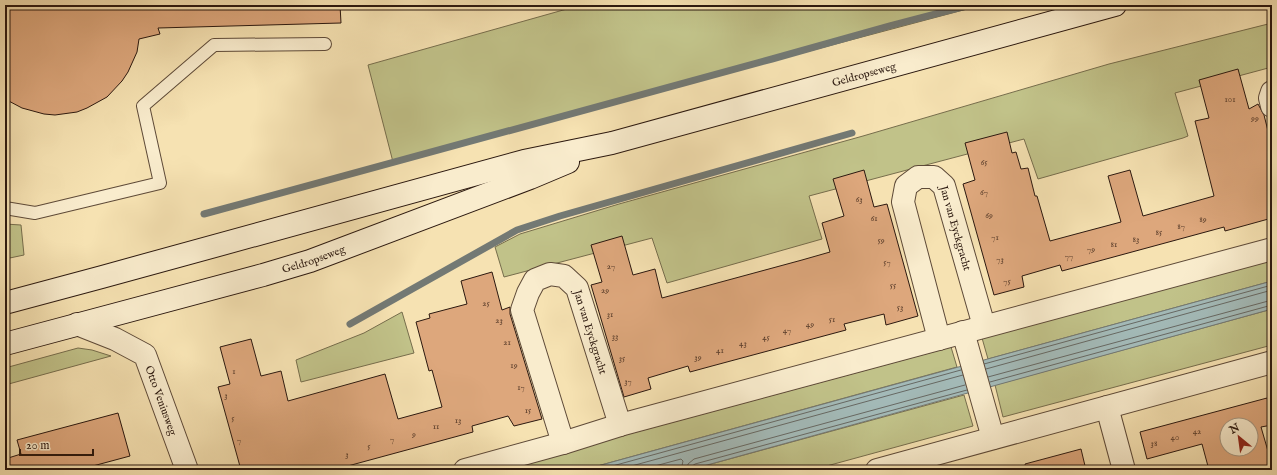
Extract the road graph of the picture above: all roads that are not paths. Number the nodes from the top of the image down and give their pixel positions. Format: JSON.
{"nodes":[{"id":1,"x":1115,"y":5,"type":"edge"},
{"id":2,"x":326,"y":44,"type":"dead end"},
{"id":3,"x":1272,"y":92,"type":"edge"},
{"id":4,"x":1272,"y":106,"type":"edge"},
{"id":5,"x":612,"y":143,"type":"junction"},
{"id":6,"x":5,"y":208,"type":"edge"},
{"id":7,"x":1272,"y":249,"type":"edge"},
{"id":8,"x":5,"y":303,"type":"edge"},
{"id":9,"x":77,"y":324,"type":"junction"},
{"id":10,"x":984,"y":326,"type":"junction"},
{"id":11,"x":939,"y":339,"type":"junction"},
{"id":12,"x":965,"y":339,"type":"junction"},
{"id":13,"x":5,"y":344,"type":"edge"},
{"id":14,"x":1272,"y":362,"type":"edge"},
{"id":15,"x":1107,"y":407,"type":"junction"},
{"id":16,"x":620,"y":425,"type":"junction"},
{"id":17,"x":990,"y":430,"type":"junction"},
{"id":18,"x":563,"y":443,"type":"junction"},
{"id":19,"x":909,"y":466,"type":"edge"},
{"id":20,"x":187,"y":470,"type":"edge"},
{"id":21,"x":465,"y":470,"type":"edge"},
{"id":22,"x":877,"y":470,"type":"edge"},
{"id":23,"x":1124,"y":470,"type":"edge"}],
"edges":[{"from":1,"to":5,"type":"street","name":"Geldropseweg"},
{"from":2,"to":6,"type":"lane"},
{"from":3,"to":4,"type":"street"},
{"from":5,"to":8,"type":"street","name":"Geldropseweg"},
{"from":5,"to":9,"type":"street","name":"Geldropseweg"},
{"from":7,"to":10,"type":"street"},
{"from":9,"to":13,"type":"street","name":"Geldropseweg"},
{"from":9,"to":20,"type":"street","name":"Otto Veniusweg"},
{"from":10,"to":11,"type":"street","name":"Jan van Eyckgracht"},
{"from":10,"to":12,"type":"street"},
{"from":11,"to":12,"type":"street"},
{"from":11,"to":16,"type":"street"},
{"from":12,"to":17,"type":"street"},
{"from":14,"to":15,"type":"street"},
{"from":15,"to":17,"type":"street"},
{"from":15,"to":23,"type":"street"},
{"from":16,"to":18,"type":"street"},
{"from":16,"to":18,"type":"street","name":"Jan van Eyckgracht"},
{"from":17,"to":19,"type":"street"},
{"from":18,"to":21,"type":"street"},
{"from":19,"to":22,"type":"street"}]}
